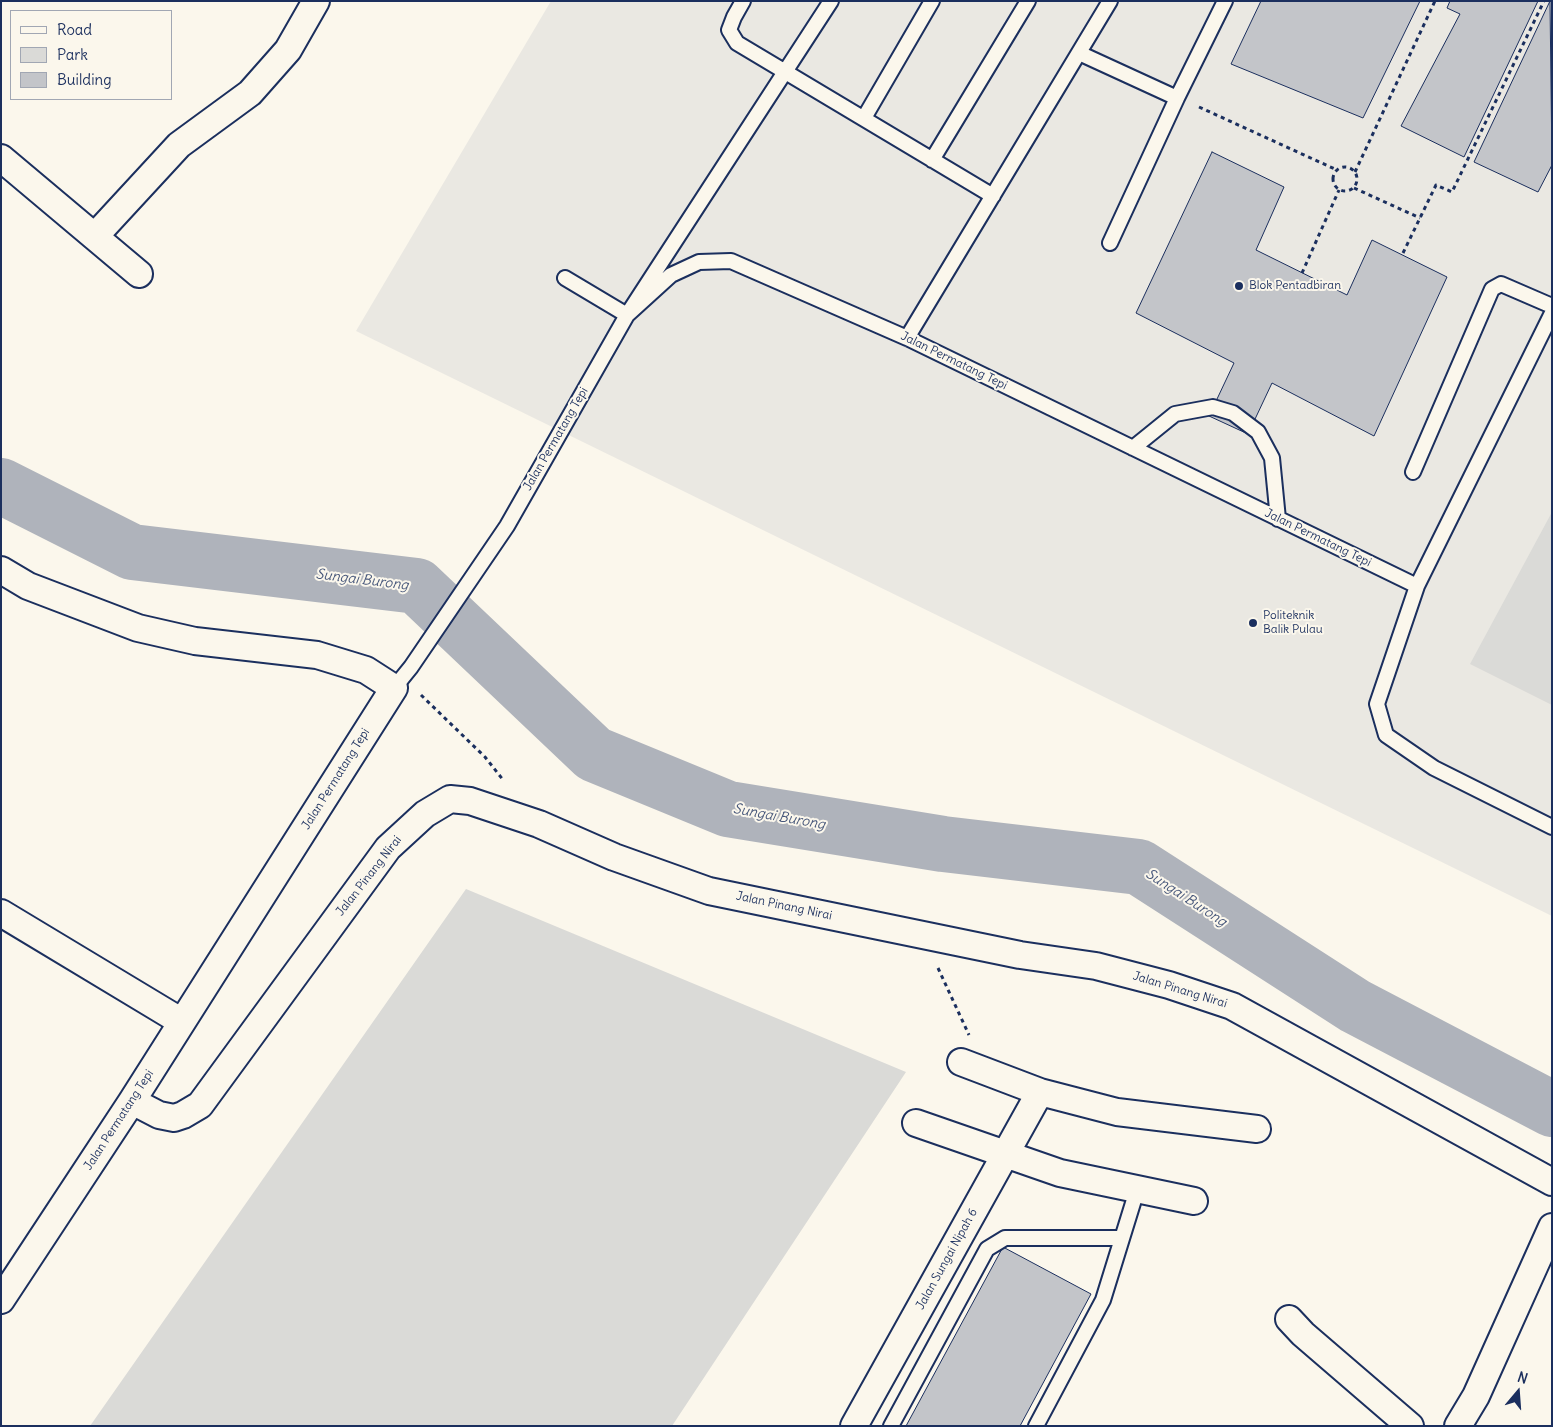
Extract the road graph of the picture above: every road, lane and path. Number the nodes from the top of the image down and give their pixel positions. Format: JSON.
{"nodes":[{"id":1,"x":316,"y":1,"type":"edge"},
{"id":2,"x":744,"y":1,"type":"edge"},
{"id":3,"x":831,"y":1,"type":"edge"},
{"id":4,"x":932,"y":1,"type":"edge"},
{"id":5,"x":1028,"y":1,"type":"edge"},
{"id":6,"x":1110,"y":1,"type":"edge"},
{"id":7,"x":1225,"y":1,"type":"edge"},
{"id":8,"x":1435,"y":1,"type":"edge"},
{"id":9,"x":1544,"y":1,"type":"edge"},
{"id":10,"x":1079,"y":53,"type":"junction"},
{"id":11,"x":784,"y":72,"type":"junction"},
{"id":12,"x":1177,"y":98,"type":"junction"},
{"id":13,"x":864,"y":118,"type":"junction"},
{"id":14,"x":1,"y":158,"type":"edge"},
{"id":15,"x":932,"y":160,"type":"junction"},
{"id":16,"x":1337,"y":170,"type":"junction"},
{"id":17,"x":1355,"y":172,"type":"junction"},
{"id":18,"x":1354,"y":188,"type":"junction"},
{"id":19,"x":1339,"y":190,"type":"junction"},
{"id":20,"x":993,"y":196,"type":"junction"},
{"id":21,"x":1420,"y":218,"type":"junction"},
{"id":22,"x":95,"y":236,"type":"junction"},
{"id":23,"x":1110,"y":243,"type":"dead end"},
{"id":24,"x":1403,"y":253,"type":"dead end"},
{"id":25,"x":1302,"y":273,"type":"dead end"},
{"id":26,"x":138,"y":274,"type":"dead end"},
{"id":27,"x":565,"y":278,"type":"dead end"},
{"id":28,"x":1552,"y":306,"type":"edge"},
{"id":29,"x":1552,"y":313,"type":"edge"},
{"id":30,"x":627,"y":315,"type":"junction"},
{"id":31,"x":907,"y":338,"type":"junction"},
{"id":32,"x":1133,"y":448,"type":"junction"},
{"id":33,"x":1413,"y":472,"type":"dead end"},
{"id":34,"x":1278,"y":519,"type":"junction"},
{"id":35,"x":1,"y":570,"type":"edge"},
{"id":36,"x":1417,"y":586,"type":"junction"},
{"id":37,"x":402,"y":677,"type":"junction"},
{"id":38,"x":509,"y":787,"type":"dead end"},
{"id":39,"x":1552,"y":827,"type":"edge"},
{"id":40,"x":1,"y":913,"type":"edge"},
{"id":41,"x":923,"y":936,"type":"junction"},
{"id":42,"x":182,"y":1022,"type":"junction"},
{"id":43,"x":960,"y":1062,"type":"dead end"},
{"id":44,"x":987,"y":1071,"type":"junction"},
{"id":45,"x":1040,"y":1092,"type":"junction"},
{"id":46,"x":132,"y":1101,"type":"junction"},
{"id":47,"x":916,"y":1123,"type":"dead end"},
{"id":48,"x":1257,"y":1129,"type":"dead end"},
{"id":49,"x":1006,"y":1153,"type":"junction"},
{"id":50,"x":1552,"y":1182,"type":"edge"},
{"id":51,"x":1137,"y":1190,"type":"junction"},
{"id":52,"x":1194,"y":1201,"type":"dead end"},
{"id":53,"x":1552,"y":1227,"type":"edge"},
{"id":54,"x":1122,"y":1238,"type":"junction"},
{"id":55,"x":1,"y":1300,"type":"edge"},
{"id":56,"x":1289,"y":1319,"type":"dead end"},
{"id":57,"x":854,"y":1426,"type":"edge"},
{"id":58,"x":891,"y":1426,"type":"edge"},
{"id":59,"x":1036,"y":1426,"type":"edge"},
{"id":60,"x":1410,"y":1426,"type":"edge"},
{"id":61,"x":1458,"y":1426,"type":"edge"}],
"edges":[{"from":1,"to":22,"type":"street"},
{"from":2,"to":11,"type":"lane"},
{"from":3,"to":11,"type":"lane"},
{"from":4,"to":13,"type":"lane"},
{"from":5,"to":15,"type":"lane"},
{"from":6,"to":10,"type":"lane"},
{"from":7,"to":12,"type":"lane"},
{"from":8,"to":17,"type":"path"},
{"from":9,"to":21,"type":"path"},
{"from":10,"to":12,"type":"lane"},
{"from":10,"to":20,"type":"lane"},
{"from":11,"to":13,"type":"lane"},
{"from":11,"to":30,"type":"lane"},
{"from":12,"to":16,"type":"path"},
{"from":12,"to":23,"type":"lane"},
{"from":13,"to":15,"type":"lane"},
{"from":14,"to":22,"type":"street"},
{"from":15,"to":20,"type":"lane"},
{"from":16,"to":17,"type":"path"},
{"from":16,"to":19,"type":"path"},
{"from":17,"to":18,"type":"path"},
{"from":18,"to":19,"type":"path"},
{"from":18,"to":21,"type":"path"},
{"from":19,"to":25,"type":"path"},
{"from":20,"to":31,"type":"lane"},
{"from":21,"to":24,"type":"path"},
{"from":22,"to":26,"type":"street"},
{"from":27,"to":30,"type":"lane"},
{"from":28,"to":33,"type":"lane"},
{"from":29,"to":36,"type":"lane"},
{"from":30,"to":31,"type":"lane","name":"Jalan Permatang Tepi"},
{"from":30,"to":37,"type":"lane","name":"Jalan Permatang Tepi"},
{"from":31,"to":32,"type":"lane","name":"Jalan Permatang Tepi"},
{"from":32,"to":34,"type":"lane","name":"Jalan Permatang Tepi"},
{"from":32,"to":34,"type":"lane"},
{"from":34,"to":36,"type":"lane","name":"Jalan Permatang Tepi"},
{"from":35,"to":37,"type":"street"},
{"from":36,"to":39,"type":"lane"},
{"from":37,"to":38,"type":"path"},
{"from":37,"to":42,"type":"street","name":"Jalan Permatang Tepi"},
{"from":40,"to":42,"type":"street"},
{"from":41,"to":44,"type":"path"},
{"from":41,"to":46,"type":"street","name":"Jalan Pinang Nirai"},
{"from":41,"to":50,"type":"street","name":"Jalan Pinang Nirai"},
{"from":42,"to":46,"type":"street","name":"Jalan Permatang Tepi"},
{"from":43,"to":44,"type":"street"},
{"from":44,"to":45,"type":"street"},
{"from":45,"to":48,"type":"street"},
{"from":45,"to":49,"type":"street","name":"Jalan Sungai Nipah 6"},
{"from":46,"to":55,"type":"street","name":"Jalan Permatang Tepi"},
{"from":47,"to":49,"type":"street"},
{"from":49,"to":51,"type":"street"},
{"from":49,"to":57,"type":"street","name":"Jalan Sungai Nipah 6"},
{"from":51,"to":52,"type":"street"},
{"from":51,"to":54,"type":"lane"},
{"from":53,"to":61,"type":"street"},
{"from":54,"to":58,"type":"lane"},
{"from":54,"to":59,"type":"lane"},
{"from":56,"to":60,"type":"street"}]}
